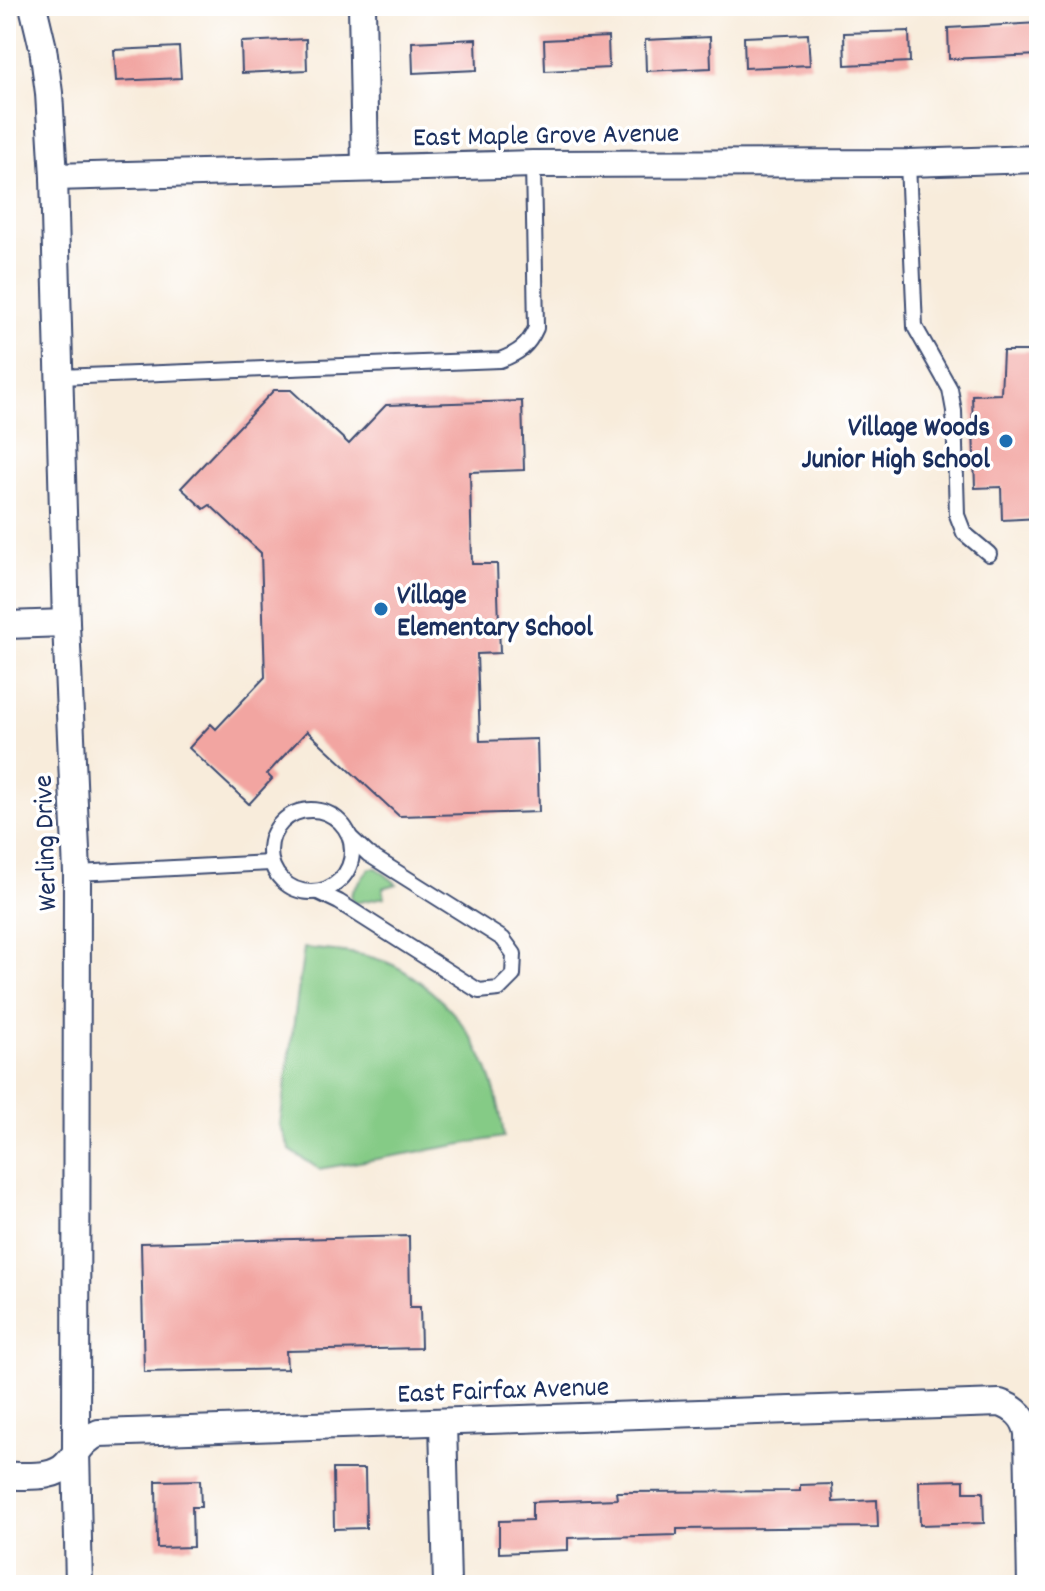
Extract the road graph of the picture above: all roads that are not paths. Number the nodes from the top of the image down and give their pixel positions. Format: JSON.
{"nodes":[{"id":1,"x":33,"y":6,"type":"edge"},
{"id":2,"x":362,"y":6,"type":"edge"},
{"id":3,"x":1039,"y":159,"type":"edge"},
{"id":4,"x":908,"y":163,"type":"junction"},
{"id":5,"x":533,"y":164,"type":"junction"},
{"id":6,"x":365,"y":167,"type":"junction"},
{"id":7,"x":54,"y":177,"type":"junction"},
{"id":8,"x":59,"y":377,"type":"junction"},
{"id":9,"x":989,"y":554,"type":"dead end"},
{"id":10,"x":66,"y":623,"type":"junction"},
{"id":11,"x":6,"y":625,"type":"edge"},
{"id":12,"x":351,"y":838,"type":"junction"},
{"id":13,"x":271,"y":863,"type":"junction"},
{"id":14,"x":77,"y":873,"type":"junction"},
{"id":15,"x":318,"y":892,"type":"junction"},
{"id":16,"x":443,"y":1422,"type":"junction"},
{"id":17,"x":76,"y":1450,"type":"junction"},
{"id":18,"x":6,"y":1476,"type":"edge"},
{"id":19,"x":79,"y":1585,"type":"edge"},
{"id":20,"x":447,"y":1585,"type":"edge"},
{"id":21,"x":1031,"y":1585,"type":"edge"}],
"edges":[{"from":1,"to":7,"type":"street","name":"Werling Drive"},
{"from":2,"to":6,"type":"street"},
{"from":3,"to":4,"type":"street","name":"East Maple Grove Avenue"},
{"from":4,"to":5,"type":"street","name":"East Maple Grove Avenue"},
{"from":4,"to":9,"type":"lane"},
{"from":5,"to":6,"type":"street","name":"East Maple Grove Avenue"},
{"from":5,"to":8,"type":"lane"},
{"from":6,"to":7,"type":"street","name":"East Maple Grove Avenue"},
{"from":7,"to":8,"type":"street","name":"Werling Drive"},
{"from":8,"to":10,"type":"street","name":"Werling Drive"},
{"from":10,"to":11,"type":"street"},
{"from":10,"to":14,"type":"street","name":"Werling Drive"},
{"from":12,"to":13,"type":"lane"},
{"from":12,"to":15,"type":"lane"},
{"from":12,"to":15,"type":"lane"},
{"from":13,"to":14,"type":"lane"},
{"from":13,"to":15,"type":"lane"},
{"from":14,"to":17,"type":"street","name":"Werling Drive"},
{"from":16,"to":17,"type":"street","name":"East Fairfax Avenue"},
{"from":16,"to":20,"type":"street"},
{"from":16,"to":21,"type":"street","name":"East Fairfax Avenue"},
{"from":17,"to":18,"type":"street","name":"East Fairfax Avenue"},
{"from":17,"to":19,"type":"street","name":"Werling Drive"}]}
